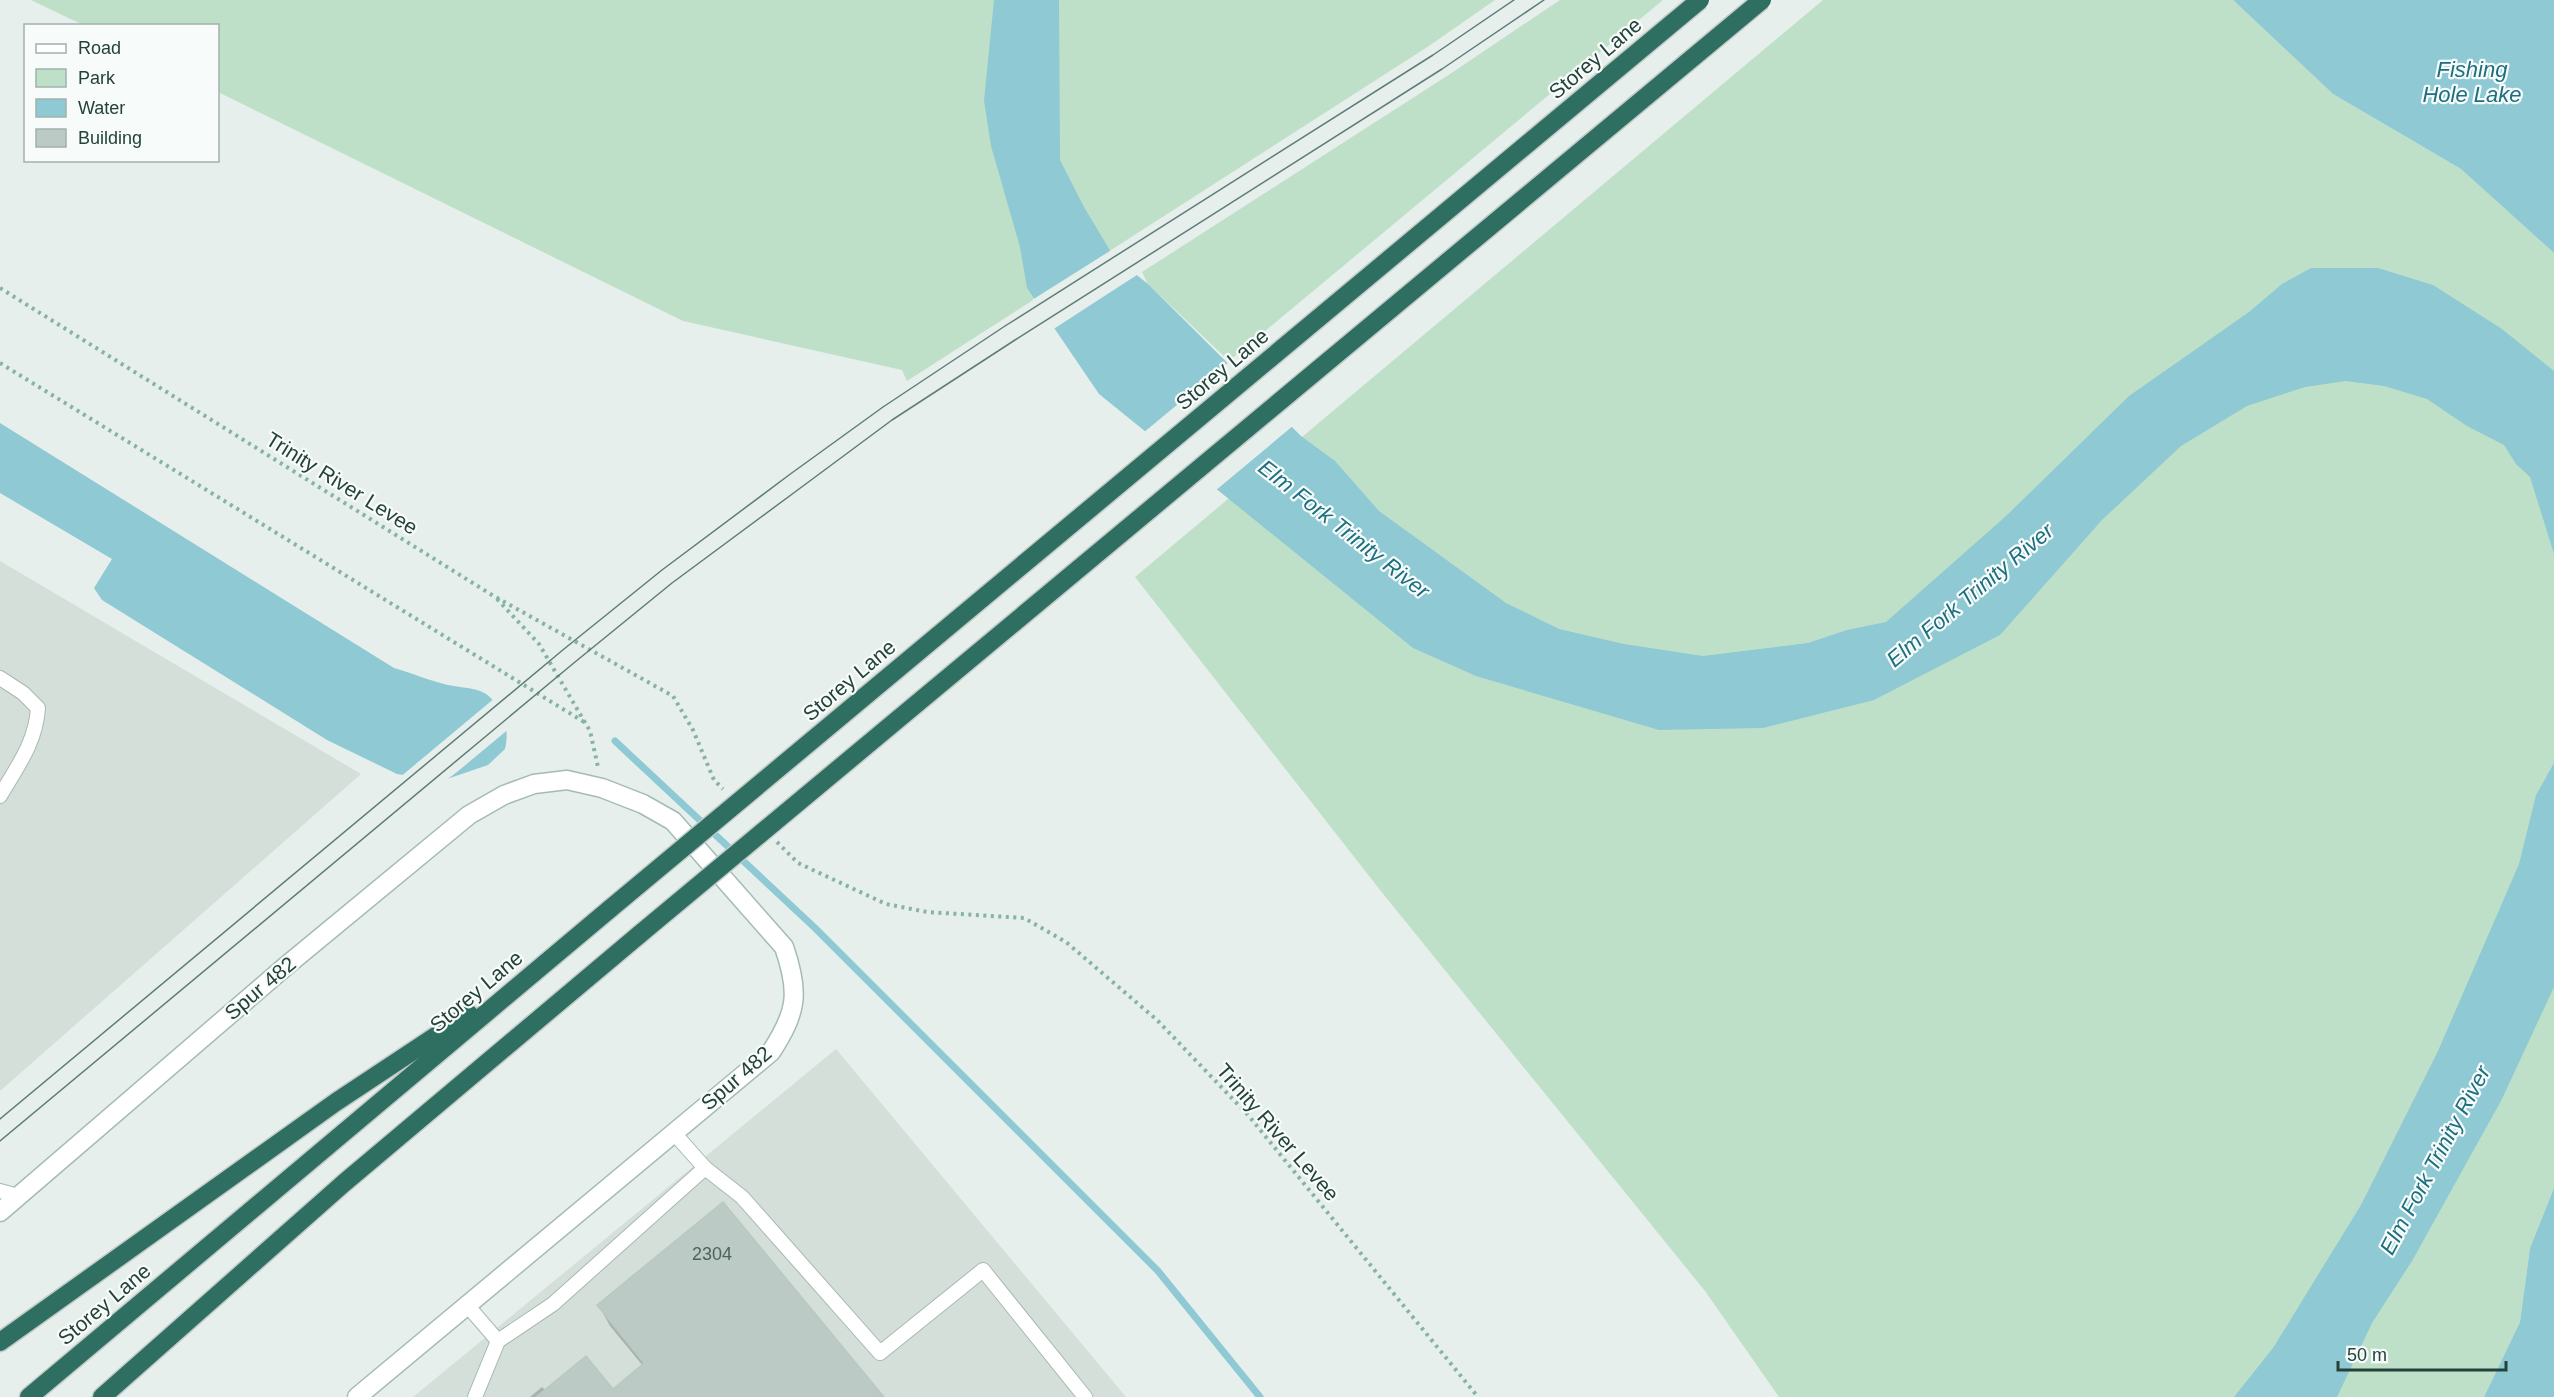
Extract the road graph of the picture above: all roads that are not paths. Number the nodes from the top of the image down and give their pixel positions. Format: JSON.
{"nodes":[{"id":1,"x":1700,"y":0,"type":"edge"},
{"id":2,"x":1762,"y":0,"type":"edge"},
{"id":3,"x":0,"y":678,"type":"edge"},
{"id":4,"x":0,"y":796,"type":"edge"},
{"id":5,"x":527,"y":978,"type":"junction"},
{"id":6,"x":673,"y":1132,"type":"junction"},
{"id":7,"x":705,"y":1168,"type":"junction"},
{"id":8,"x":0,"y":1191,"type":"edge"},
{"id":9,"x":18,"y":1197,"type":"junction"},
{"id":10,"x":0,"y":1212,"type":"edge"},
{"id":11,"x":467,"y":1305,"type":"junction"},
{"id":12,"x":498,"y":1341,"type":"junction"},
{"id":13,"x":0,"y":1342,"type":"edge"},
{"id":14,"x":29,"y":1397,"type":"edge"},
{"id":15,"x":102,"y":1397,"type":"edge"},
{"id":16,"x":357,"y":1397,"type":"edge"},
{"id":17,"x":475,"y":1397,"type":"edge"},
{"id":18,"x":1085,"y":1397,"type":"edge"}],
"edges":[{"from":1,"to":5,"type":"highway","name":"Storey Lane","bridge":true},
{"from":2,"to":15,"type":"highway","bridge":true},
{"from":3,"to":4,"type":"lane"},
{"from":5,"to":13,"type":"highway"},
{"from":5,"to":14,"type":"highway","name":"Storey Lane"},
{"from":6,"to":7,"type":"lane"},
{"from":6,"to":9,"type":"main road","name":"Spur 482"},
{"from":6,"to":11,"type":"main road","name":"Spur 482"},
{"from":7,"to":12,"type":"lane"},
{"from":7,"to":18,"type":"lane"},
{"from":8,"to":9,"type":"lane"},
{"from":9,"to":10,"type":"main road","name":"Spur 482"},
{"from":11,"to":12,"type":"lane"},
{"from":11,"to":16,"type":"main road","name":"Spur 482"},
{"from":12,"to":17,"type":"lane"}]}
